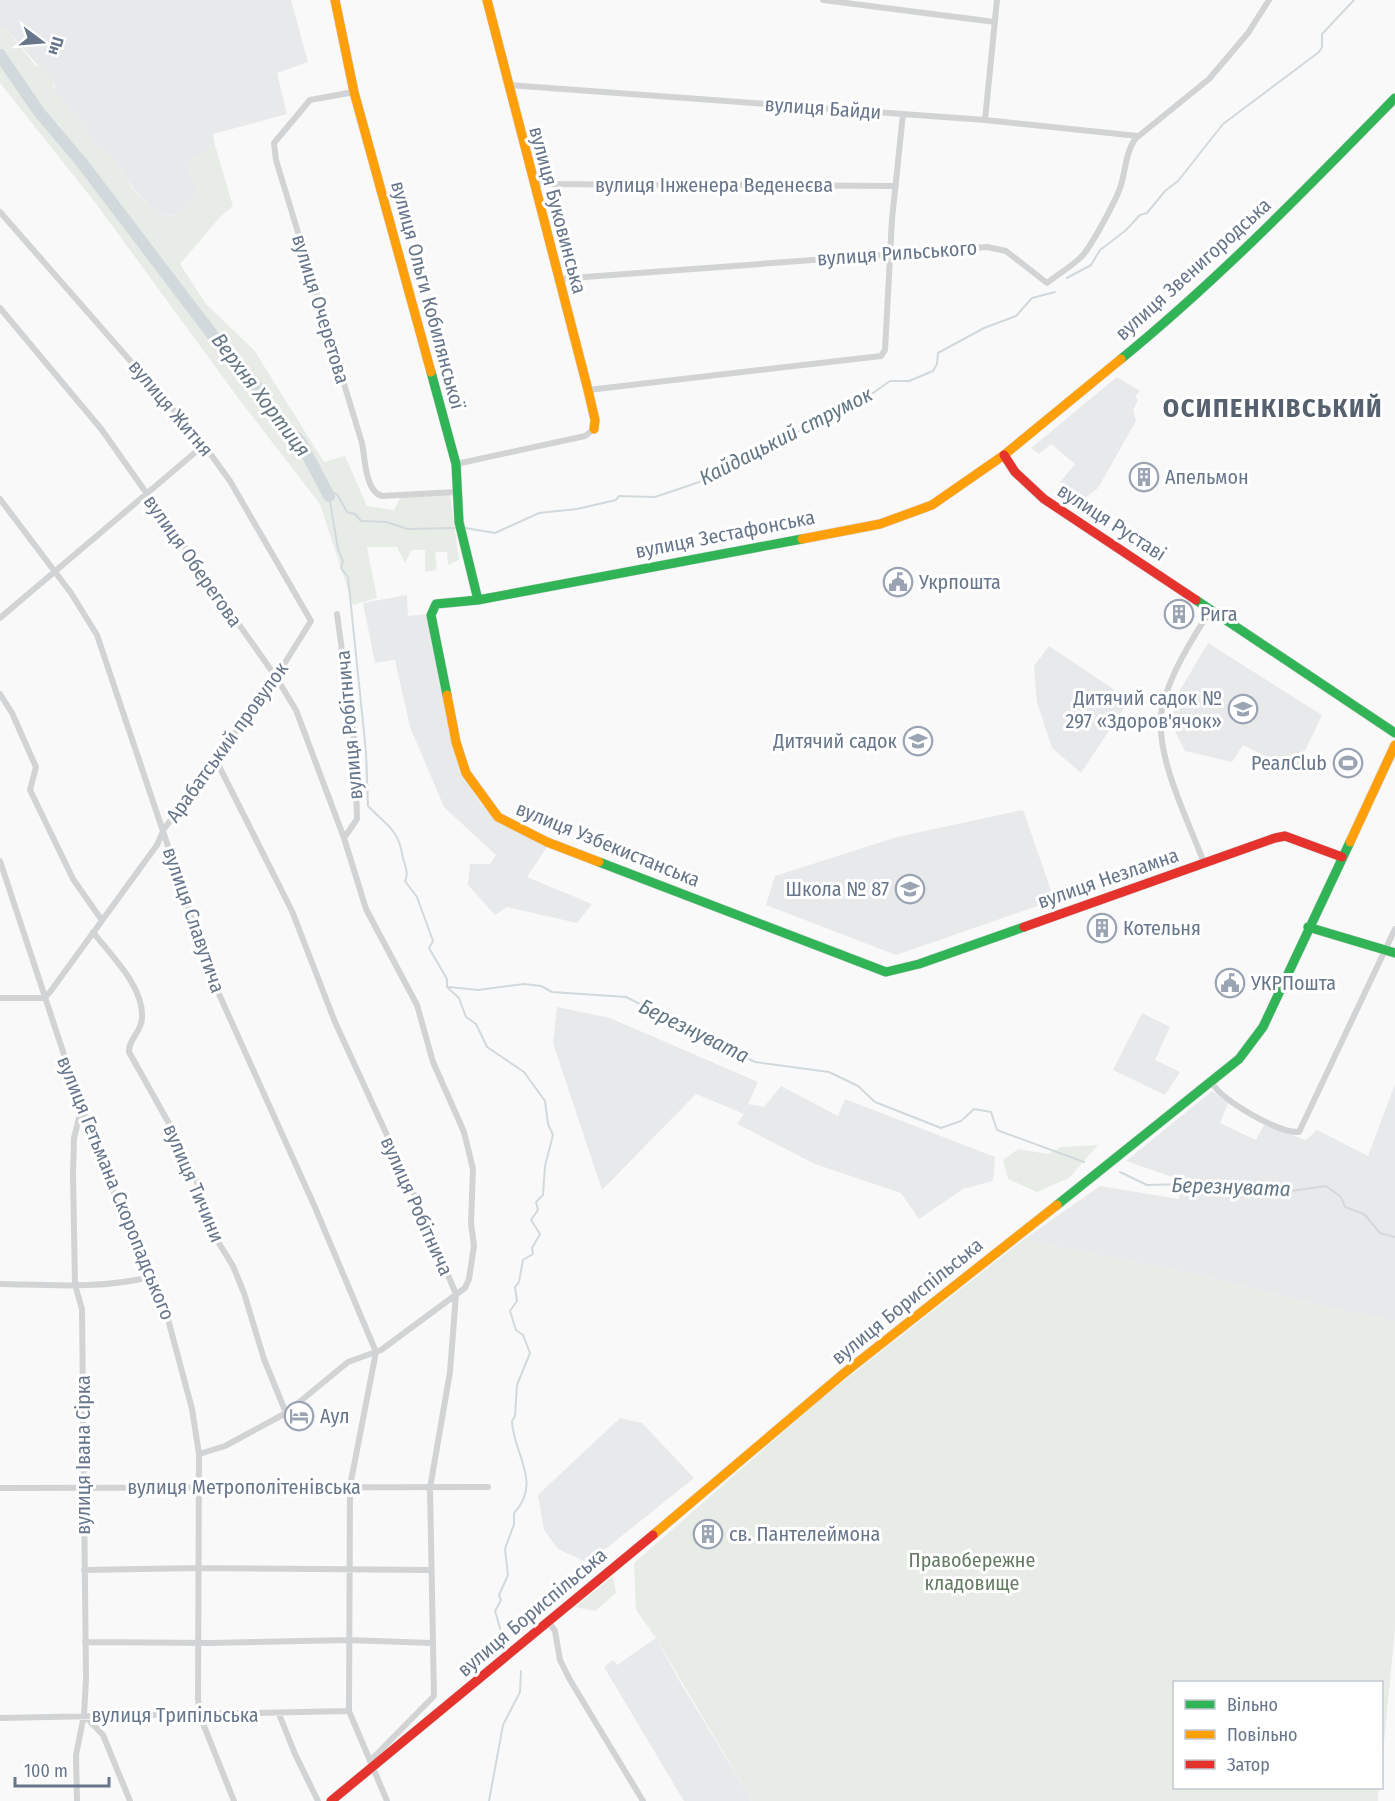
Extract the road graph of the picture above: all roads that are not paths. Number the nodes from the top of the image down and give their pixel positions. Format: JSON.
{"nodes":[{"id":1,"x":335,"y":0,"type":"edge"},
{"id":2,"x":486,"y":0,"type":"edge"},
{"id":3,"x":823,"y":0,"type":"edge"},
{"id":4,"x":997,"y":0,"type":"edge"},
{"id":5,"x":1269,"y":0,"type":"edge"},
{"id":6,"x":995,"y":22,"type":"junction"},
{"id":7,"x":508,"y":86,"type":"junction"},
{"id":8,"x":354,"y":92,"type":"junction"},
{"id":9,"x":1395,"y":98,"type":"edge"},
{"id":10,"x":903,"y":114,"type":"junction"},
{"id":11,"x":985,"y":120,"type":"junction"},
{"id":12,"x":1138,"y":136,"type":"junction"},
{"id":13,"x":533,"y":184,"type":"junction"},
{"id":14,"x":896,"y":186,"type":"junction"},
{"id":15,"x":0,"y":212,"type":"edge"},
{"id":16,"x":891,"y":253,"type":"junction"},
{"id":17,"x":558,"y":279,"type":"junction"},
{"id":18,"x":0,"y":308,"type":"edge"},
{"id":19,"x":588,"y":390,"type":"junction"},
{"id":20,"x":594,"y":429,"type":"joint"},
{"id":21,"x":204,"y":445,"type":"junction"},
{"id":22,"x":1004,"y":455,"type":"junction"},
{"id":23,"x":456,"y":464,"type":"junction"},
{"id":24,"x":456,"y":492,"type":"junction"},
{"id":25,"x":147,"y":495,"type":"junction"},
{"id":26,"x":0,"y":499,"type":"edge"},
{"id":27,"x":53,"y":571,"type":"junction"},
{"id":28,"x":478,"y":600,"type":"junction"},
{"id":29,"x":436,"y":604,"type":"joint"},
{"id":30,"x":1211,"y":609,"type":"junction"},
{"id":31,"x":338,"y":614,"type":"dead end"},
{"id":32,"x":0,"y":618,"type":"edge"},
{"id":33,"x":310,"y":625,"type":"joint"},
{"id":34,"x":276,"y":676,"type":"junction"},
{"id":35,"x":0,"y":694,"type":"edge"},
{"id":36,"x":1395,"y":733,"type":"edge"},
{"id":37,"x":1395,"y":745,"type":"edge"},
{"id":38,"x":216,"y":760,"type":"junction"},
{"id":39,"x":164,"y":829,"type":"junction"},
{"id":40,"x":344,"y":838,"type":"junction"},
{"id":41,"x":1342,"y":857,"type":"junction"},
{"id":42,"x":0,"y":861,"type":"edge"},
{"id":43,"x":1204,"y":863,"type":"junction"},
{"id":44,"x":101,"y":919,"type":"junction"},
{"id":45,"x":1308,"y":927,"type":"junction"},
{"id":46,"x":1395,"y":929,"type":"edge"},
{"id":47,"x":93,"y":932,"type":"junction"},
{"id":48,"x":1385,"y":950,"type":"junction"},
{"id":49,"x":1395,"y":953,"type":"edge"},
{"id":50,"x":886,"y":972,"type":"joint"},
{"id":51,"x":0,"y":998,"type":"edge"},
{"id":52,"x":44,"y":998,"type":"junction"},
{"id":53,"x":1212,"y":1083,"type":"junction"},
{"id":54,"x":82,"y":1109,"type":"junction"},
{"id":55,"x":150,"y":1277,"type":"junction"},
{"id":56,"x":0,"y":1284,"type":"edge"},
{"id":57,"x":75,"y":1285,"type":"junction"},
{"id":58,"x":456,"y":1294,"type":"junction"},
{"id":59,"x":375,"y":1352,"type":"junction"},
{"id":60,"x":286,"y":1413,"type":"junction"},
{"id":61,"x":199,"y":1454,"type":"junction"},
{"id":62,"x":199,"y":1486,"type":"junction"},
{"id":63,"x":350,"y":1486,"type":"junction"},
{"id":64,"x":83,"y":1487,"type":"junction"},
{"id":65,"x":489,"y":1487,"type":"dead end"},
{"id":66,"x":0,"y":1488,"type":"edge"},
{"id":67,"x":430,"y":1488,"type":"junction"},
{"id":68,"x":200,"y":1568,"type":"junction"},
{"id":69,"x":350,"y":1568,"type":"junction"},
{"id":70,"x":84,"y":1570,"type":"junction"},
{"id":71,"x":430,"y":1570,"type":"junction"},
{"id":72,"x":549,"y":1622,"type":"junction"},
{"id":73,"x":348,"y":1640,"type":"junction"},
{"id":74,"x":85,"y":1642,"type":"junction"},
{"id":75,"x":197,"y":1642,"type":"junction"},
{"id":76,"x":431,"y":1643,"type":"junction"},
{"id":77,"x":349,"y":1711,"type":"junction"},
{"id":78,"x":279,"y":1714,"type":"junction"},
{"id":79,"x":84,"y":1715,"type":"junction"},
{"id":80,"x":200,"y":1716,"type":"junction"},
{"id":81,"x":0,"y":1718,"type":"edge"},
{"id":82,"x":372,"y":1765,"type":"junction"},
{"id":83,"x":77,"y":1801,"type":"edge"},
{"id":84,"x":130,"y":1801,"type":"edge"},
{"id":85,"x":234,"y":1801,"type":"edge"},
{"id":86,"x":318,"y":1801,"type":"edge"},
{"id":87,"x":331,"y":1801,"type":"edge"},
{"id":88,"x":387,"y":1801,"type":"edge"},
{"id":89,"x":643,"y":1801,"type":"edge"}],
"edges":[{"from":1,"to":8,"type":"street","name":"вулиця Ольги Кобилянської"},
{"from":2,"to":7,"type":"street","name":"вулиця Буковинська"},
{"from":3,"to":6,"type":"street"},
{"from":4,"to":6,"type":"street"},
{"from":5,"to":12,"type":"street"},
{"from":6,"to":11,"type":"street"},
{"from":7,"to":10,"type":"street","name":"вулиця Байди"},
{"from":7,"to":13,"type":"street","name":"вулиця Буковинська"},
{"from":8,"to":23,"type":"street","name":"вулиця Ольги Кобилянської"},
{"from":8,"to":24,"type":"street","name":"вулиця Очеретова"},
{"from":9,"to":22,"type":"street","name":"вулиця Звенигородська"},
{"from":10,"to":11,"type":"street","name":"вулиця Байди"},
{"from":10,"to":14,"type":"street"},
{"from":11,"to":12,"type":"street","name":"вулиця Байди"},
{"from":12,"to":16,"type":"street","name":"вулиця Рильського"},
{"from":13,"to":14,"type":"street","name":"вулиця Інженера Веденеєва"},
{"from":13,"to":17,"type":"street","name":"вулиця Буковинська"},
{"from":14,"to":16,"type":"street"},
{"from":15,"to":21,"type":"street","name":"вулиця Житня"},
{"from":16,"to":17,"type":"street","name":"вулиця Рильського"},
{"from":16,"to":19,"type":"street"},
{"from":17,"to":19,"type":"street","name":"вулиця Буковинська"},
{"from":18,"to":25,"type":"street","name":"вулиця Оберегова"},
{"from":19,"to":20,"type":"street","name":"вулиця Буковинська"},
{"from":20,"to":23,"type":"street"},
{"from":21,"to":25,"type":"street"},
{"from":21,"to":33,"type":"street","name":"вулиця Житня"},
{"from":22,"to":28,"type":"street","name":"вулиця Зестафонська"},
{"from":22,"to":30,"type":"street","name":"вулиця Руставі"},
{"from":23,"to":24,"type":"street","name":"вулиця Ольги Кобилянської"},
{"from":24,"to":28,"type":"street","name":"вулиця Ольги Кобилянської"},
{"from":25,"to":27,"type":"street"},
{"from":25,"to":34,"type":"street","name":"вулиця Оберегова"},
{"from":26,"to":27,"type":"street","name":"вулиця Славутича"},
{"from":27,"to":32,"type":"street"},
{"from":27,"to":39,"type":"street","name":"вулиця Славутича"},
{"from":28,"to":29,"type":"street","name":"вулиця Зестафонська"},
{"from":29,"to":50,"type":"street","name":"вулиця Узбекистанська"},
{"from":30,"to":36,"type":"street","name":"вулиця Руставі"},
{"from":30,"to":43,"type":"street"},
{"from":31,"to":40,"type":"street","name":"вулиця Робітнича"},
{"from":33,"to":34,"type":"street","name":"Арабатський провулок"},
{"from":34,"to":38,"type":"street","name":"Арабатський провулок"},
{"from":34,"to":40,"type":"street","name":"вулиця Оберегова"},
{"from":35,"to":44,"type":"street"},
{"from":37,"to":41,"type":"street","name":"вулиця Бориспільська"},
{"from":38,"to":39,"type":"street","name":"Арабатський провулок"},
{"from":38,"to":58,"type":"street","name":"вулиця Робітнича"},
{"from":39,"to":44,"type":"street","name":"Арабатський провулок"},
{"from":39,"to":59,"type":"street","name":"вулиця Славутича"},
{"from":40,"to":58,"type":"street","name":"вулиця Робітнича"},
{"from":41,"to":43,"type":"street","name":"вулиця Незламна"},
{"from":41,"to":45,"type":"street","name":"вулиця Бориспільська"},
{"from":42,"to":52,"type":"street","name":"вулиця Гетьмана Скоропадського"},
{"from":43,"to":50,"type":"street","name":"вулиця Незламна"},
{"from":44,"to":47,"type":"street","name":"Арабатський провулок"},
{"from":45,"to":48,"type":"street"},
{"from":45,"to":53,"type":"street","name":"вулиця Бориспільська"},
{"from":46,"to":48,"type":"street"},
{"from":47,"to":52,"type":"street","name":"Арабатський провулок"},
{"from":47,"to":60,"type":"street","name":"вулиця Тичини"},
{"from":48,"to":49,"type":"street"},
{"from":48,"to":53,"type":"street"},
{"from":51,"to":52,"type":"street"},
{"from":52,"to":54,"type":"street","name":"вулиця Гетьмана Скоропадського"},
{"from":53,"to":72,"type":"street","name":"вулиця Бориспільська"},
{"from":54,"to":55,"type":"street","name":"вулиця Гетьмана Скоропадського"},
{"from":54,"to":57,"type":"street","name":"вулиця Івана Сірка"},
{"from":55,"to":57,"type":"street"},
{"from":55,"to":61,"type":"street","name":"вулиця Гетьмана Скоропадського"},
{"from":56,"to":57,"type":"street"},
{"from":57,"to":64,"type":"street","name":"вулиця Івана Сірка"},
{"from":58,"to":59,"type":"street"},
{"from":58,"to":67,"type":"street"},
{"from":59,"to":60,"type":"street"},
{"from":59,"to":63,"type":"street"},
{"from":60,"to":61,"type":"street"},
{"from":61,"to":62,"type":"street","name":"вулиця Гетьмана Скоропадського"},
{"from":62,"to":63,"type":"street","name":"вулиця Метрополітенівська"},
{"from":62,"to":64,"type":"street","name":"вулиця Метрополітенівська"},
{"from":62,"to":68,"type":"street","name":"вулиця Гетьмана Скоропадського"},
{"from":63,"to":67,"type":"street","name":"вулиця Метрополітенівська"},
{"from":63,"to":69,"type":"street"},
{"from":64,"to":66,"type":"street","name":"вулиця Метрополітенівська"},
{"from":64,"to":70,"type":"street","name":"вулиця Івана Сірка"},
{"from":65,"to":67,"type":"street","name":"вулиця Метрополітенівська"},
{"from":67,"to":71,"type":"street"},
{"from":68,"to":69,"type":"street"},
{"from":68,"to":70,"type":"street"},
{"from":68,"to":75,"type":"street","name":"вулиця Гетьмана Скоропадського"},
{"from":69,"to":71,"type":"street"},
{"from":69,"to":73,"type":"street"},
{"from":70,"to":74,"type":"street","name":"вулиця Івана Сірка"},
{"from":71,"to":76,"type":"street"},
{"from":72,"to":82,"type":"street","name":"вулиця Бориспільська"},
{"from":72,"to":89,"type":"street"},
{"from":73,"to":75,"type":"street"},
{"from":73,"to":76,"type":"street"},
{"from":73,"to":77,"type":"street"},
{"from":74,"to":75,"type":"street"},
{"from":74,"to":79,"type":"street","name":"вулиця Івана Сірка"},
{"from":75,"to":80,"type":"street","name":"вулиця Гетьмана Скоропадського"},
{"from":76,"to":82,"type":"street"},
{"from":77,"to":78,"type":"street","name":"вулиця Трипільська"},
{"from":77,"to":82,"type":"street"},
{"from":78,"to":80,"type":"street","name":"вулиця Трипільська"},
{"from":78,"to":86,"type":"street"},
{"from":79,"to":80,"type":"street","name":"вулиця Трипільська"},
{"from":79,"to":81,"type":"street","name":"вулиця Трипільська"},
{"from":79,"to":83,"type":"street","name":"вулиця Івана Сірка"},
{"from":79,"to":84,"type":"street"},
{"from":80,"to":85,"type":"street","name":"вулиця Гетьмана Скоропадського"},
{"from":82,"to":87,"type":"street","name":"вулиця Бориспільська"},
{"from":82,"to":88,"type":"street"}]}
